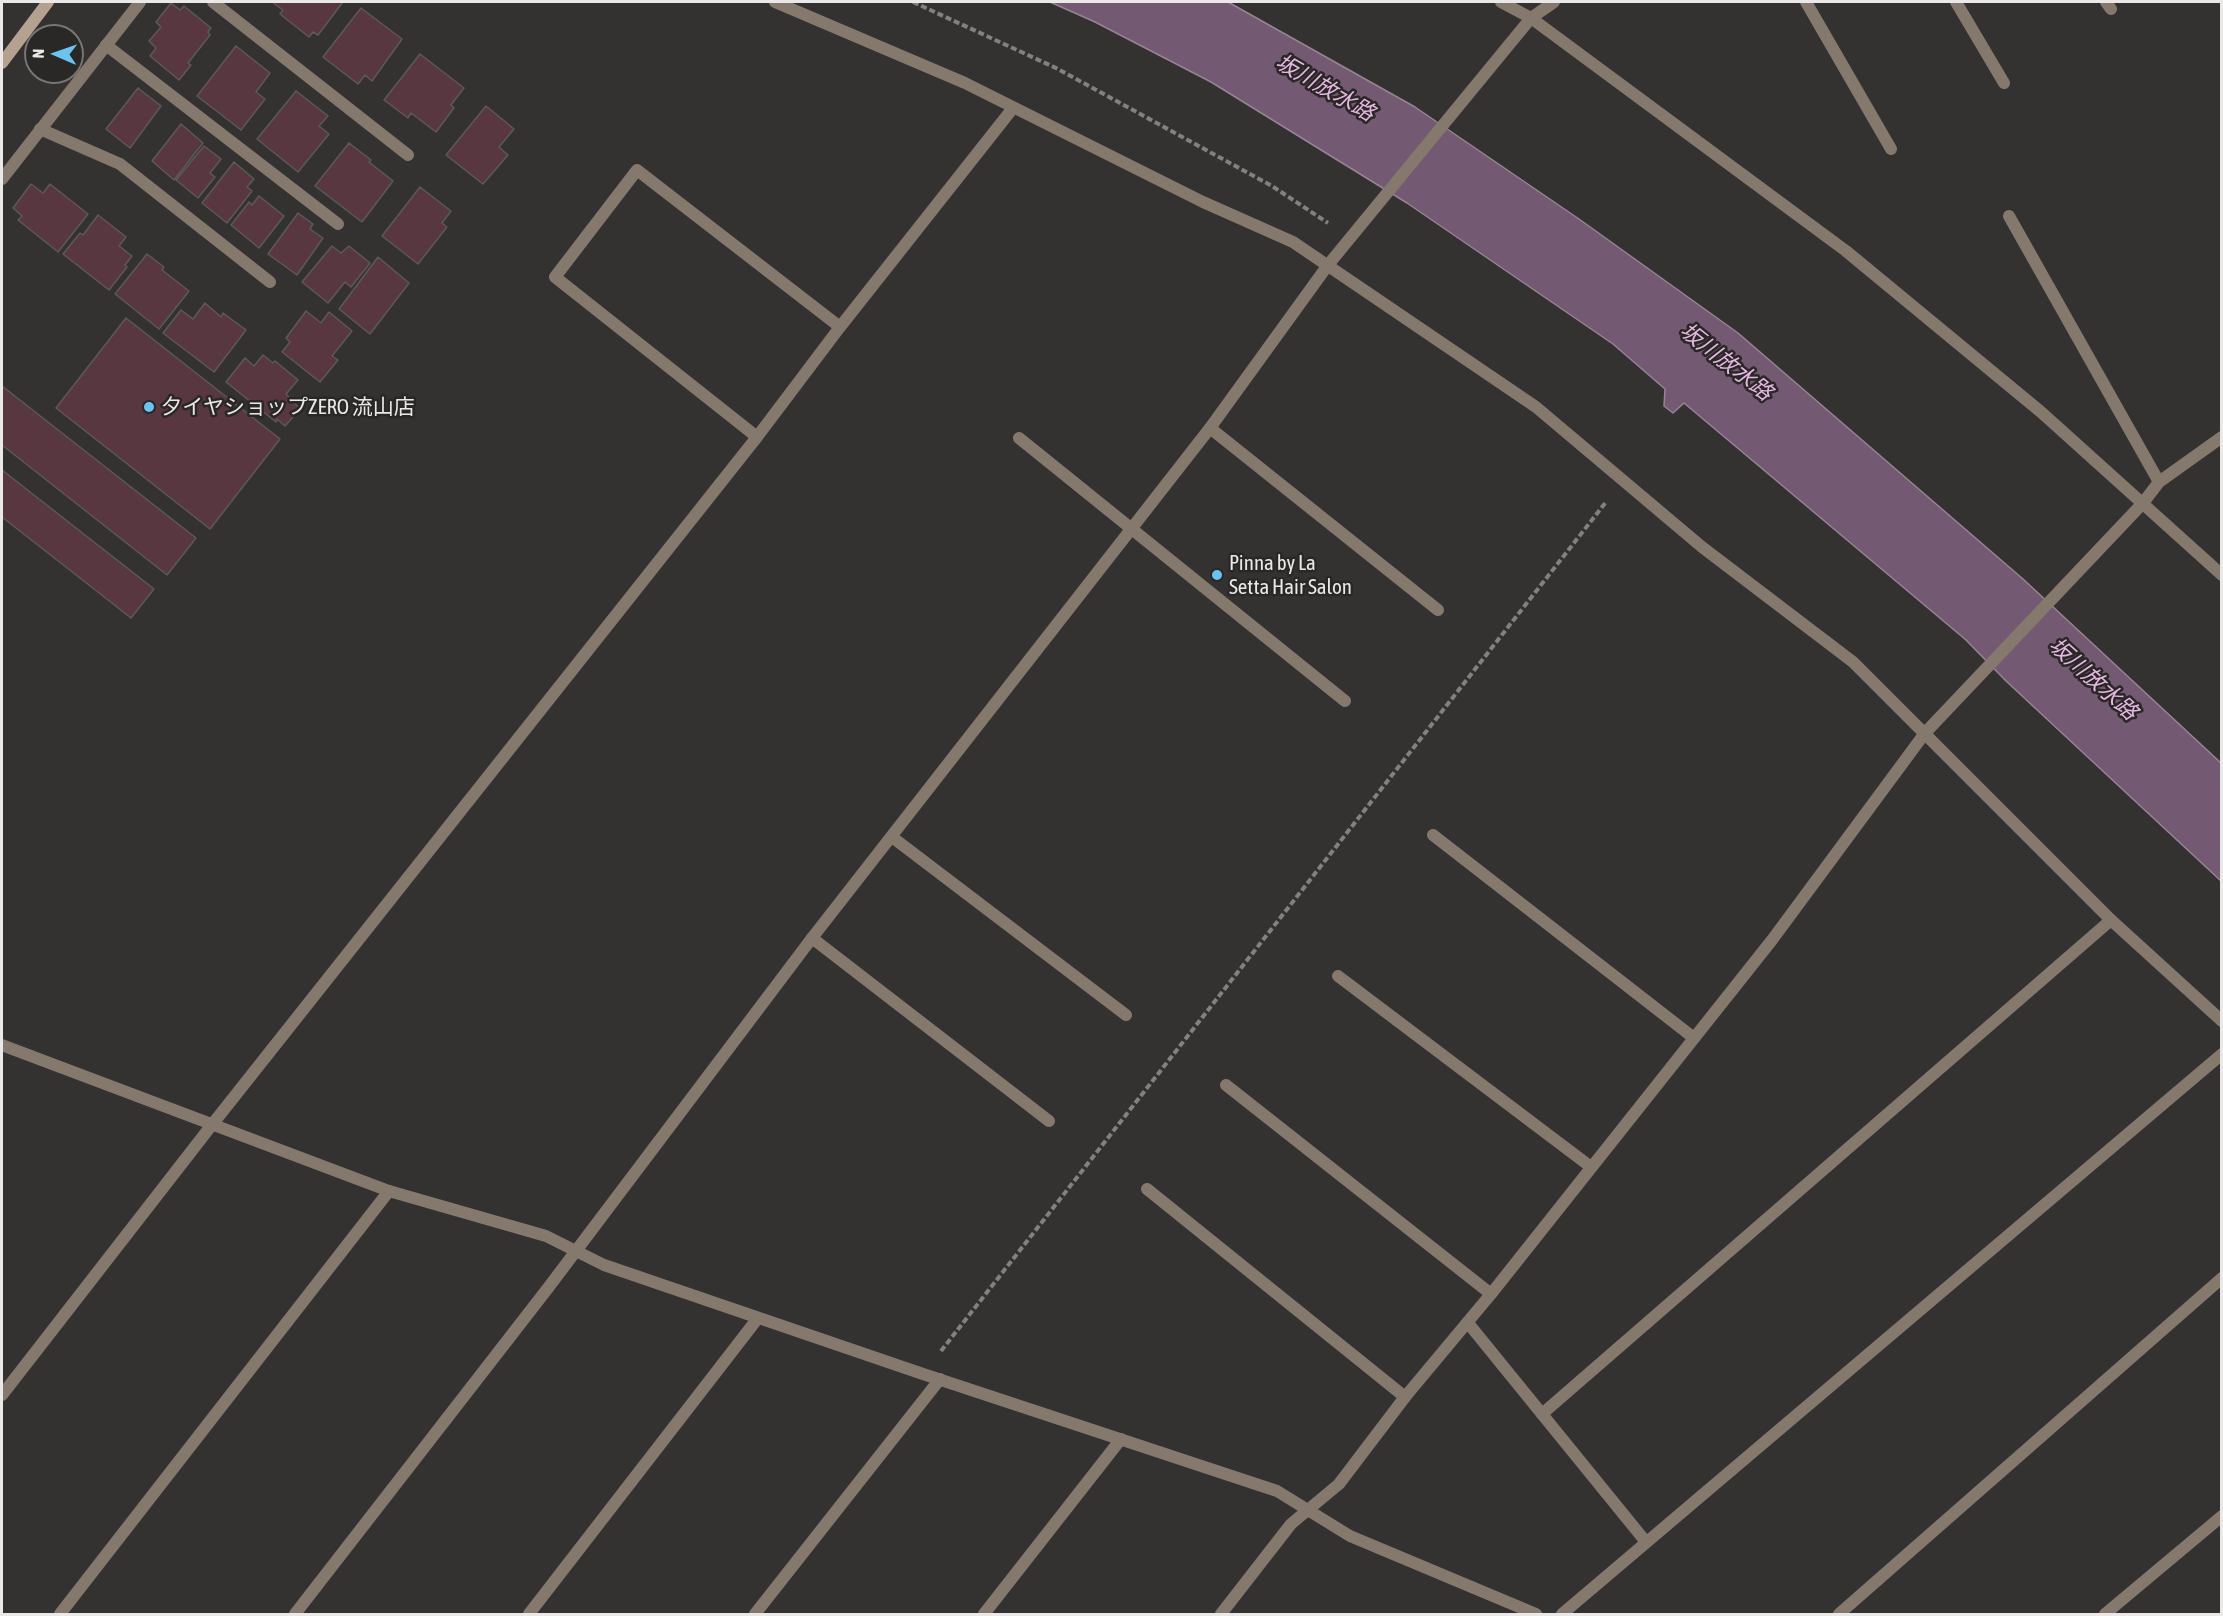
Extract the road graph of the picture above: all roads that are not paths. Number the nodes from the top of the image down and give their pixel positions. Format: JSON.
{"nodes":[{"id":1,"x":48,"y":2,"type":"edge"},
{"id":2,"x":140,"y":2,"type":"edge"},
{"id":3,"x":213,"y":2,"type":"edge"},
{"id":4,"x":776,"y":2,"type":"edge"},
{"id":5,"x":1501,"y":2,"type":"edge"},
{"id":6,"x":1554,"y":2,"type":"edge"},
{"id":7,"x":1806,"y":2,"type":"edge"},
{"id":8,"x":1956,"y":2,"type":"edge"},
{"id":9,"x":1531,"y":18,"type":"junction"},
{"id":10,"x":106,"y":45,"type":"junction"},
{"id":11,"x":2,"y":63,"type":"edge"},
{"id":12,"x":2004,"y":83,"type":"dead end"},
{"id":13,"x":1013,"y":108,"type":"junction"},
{"id":14,"x":40,"y":129,"type":"junction"},
{"id":15,"x":1891,"y":149,"type":"dead end"},
{"id":16,"x":408,"y":154,"type":"dead end"},
{"id":17,"x":2,"y":179,"type":"edge"},
{"id":18,"x":2009,"y":216,"type":"dead end"},
{"id":19,"x":338,"y":224,"type":"dead end"},
{"id":20,"x":1328,"y":265,"type":"junction"},
{"id":21,"x":270,"y":282,"type":"dead end"},
{"id":22,"x":840,"y":327,"type":"junction"},
{"id":23,"x":1210,"y":428,"type":"junction"},
{"id":24,"x":2222,"y":436,"type":"edge"},
{"id":25,"x":757,"y":437,"type":"junction"},
{"id":26,"x":1019,"y":438,"type":"dead end"},
{"id":27,"x":2158,"y":482,"type":"junction"},
{"id":28,"x":2143,"y":503,"type":"junction"},
{"id":29,"x":1132,"y":529,"type":"junction"},
{"id":30,"x":2222,"y":574,"type":"edge"},
{"id":31,"x":1438,"y":610,"type":"dead end"},
{"id":32,"x":1345,"y":701,"type":"dead end"},
{"id":33,"x":1925,"y":733,"type":"junction"},
{"id":34,"x":1433,"y":835,"type":"dead end"},
{"id":35,"x":891,"y":837,"type":"junction"},
{"id":36,"x":2111,"y":920,"type":"junction"},
{"id":37,"x":812,"y":938,"type":"junction"},
{"id":38,"x":1338,"y":976,"type":"dead end"},
{"id":39,"x":1125,"y":1015,"type":"dead end"},
{"id":40,"x":2222,"y":1021,"type":"edge"},
{"id":41,"x":1694,"y":1038,"type":"junction"},
{"id":42,"x":2,"y":1045,"type":"edge"},
{"id":43,"x":2222,"y":1054,"type":"edge"},
{"id":44,"x":1226,"y":1085,"type":"dead end"},
{"id":45,"x":1049,"y":1121,"type":"dead end"},
{"id":46,"x":211,"y":1126,"type":"junction"},
{"id":47,"x":1591,"y":1167,"type":"junction"},
{"id":48,"x":1147,"y":1189,"type":"dead end"},
{"id":49,"x":389,"y":1191,"type":"junction"},
{"id":50,"x":577,"y":1250,"type":"junction"},
{"id":51,"x":2222,"y":1278,"type":"edge"},
{"id":52,"x":1491,"y":1294,"type":"junction"},
{"id":53,"x":758,"y":1318,"type":"junction"},
{"id":54,"x":1468,"y":1323,"type":"junction"},
{"id":55,"x":940,"y":1379,"type":"junction"},
{"id":56,"x":2,"y":1395,"type":"edge"},
{"id":57,"x":1405,"y":1397,"type":"junction"},
{"id":58,"x":1542,"y":1414,"type":"junction"},
{"id":59,"x":1121,"y":1438,"type":"junction"},
{"id":60,"x":1306,"y":1510,"type":"junction"},
{"id":61,"x":2222,"y":1516,"type":"edge"},
{"id":62,"x":1646,"y":1542,"type":"junction"},
{"id":63,"x":60,"y":1614,"type":"edge"},
{"id":64,"x":295,"y":1614,"type":"edge"},
{"id":65,"x":529,"y":1614,"type":"edge"},
{"id":66,"x":755,"y":1614,"type":"edge"},
{"id":67,"x":984,"y":1614,"type":"edge"},
{"id":68,"x":1221,"y":1614,"type":"edge"},
{"id":69,"x":1536,"y":1614,"type":"edge"},
{"id":70,"x":1562,"y":1614,"type":"edge"},
{"id":71,"x":1839,"y":1614,"type":"edge"},
{"id":72,"x":2105,"y":1614,"type":"edge"}],
"edges":[{"from":1,"to":11,"type":"street"},
{"from":2,"to":10,"type":"street"},
{"from":3,"to":16,"type":"street"},
{"from":4,"to":13,"type":"street"},
{"from":5,"to":9,"type":"street"},
{"from":6,"to":9,"type":"street"},
{"from":7,"to":15,"type":"street"},
{"from":8,"to":12,"type":"street"},
{"from":9,"to":20,"type":"street"},
{"from":9,"to":28,"type":"street"},
{"from":10,"to":14,"type":"street"},
{"from":10,"to":19,"type":"street"},
{"from":13,"to":20,"type":"street"},
{"from":13,"to":22,"type":"street"},
{"from":14,"to":17,"type":"street"},
{"from":14,"to":21,"type":"street"},
{"from":18,"to":27,"type":"street"},
{"from":20,"to":23,"type":"street"},
{"from":20,"to":33,"type":"street"},
{"from":22,"to":25,"type":"street"},
{"from":22,"to":25,"type":"street"},
{"from":23,"to":29,"type":"street"},
{"from":23,"to":31,"type":"street"},
{"from":24,"to":27,"type":"street"},
{"from":25,"to":46,"type":"street"},
{"from":26,"to":29,"type":"street"},
{"from":27,"to":28,"type":"street"},
{"from":28,"to":30,"type":"street"},
{"from":28,"to":33,"type":"street"},
{"from":29,"to":32,"type":"street"},
{"from":29,"to":35,"type":"street"},
{"from":33,"to":36,"type":"street"},
{"from":33,"to":41,"type":"street"},
{"from":34,"to":41,"type":"street"},
{"from":35,"to":37,"type":"street"},
{"from":35,"to":39,"type":"street"},
{"from":36,"to":40,"type":"street"},
{"from":36,"to":58,"type":"street"},
{"from":37,"to":45,"type":"street"},
{"from":37,"to":50,"type":"street"},
{"from":38,"to":47,"type":"street"},
{"from":41,"to":47,"type":"street"},
{"from":42,"to":46,"type":"street"},
{"from":43,"to":62,"type":"street"},
{"from":44,"to":52,"type":"street"},
{"from":46,"to":49,"type":"street"},
{"from":46,"to":56,"type":"street"},
{"from":47,"to":52,"type":"street"},
{"from":48,"to":57,"type":"street"},
{"from":49,"to":50,"type":"street"},
{"from":49,"to":63,"type":"street"},
{"from":50,"to":53,"type":"street"},
{"from":50,"to":64,"type":"street"},
{"from":51,"to":71,"type":"street"},
{"from":52,"to":54,"type":"street"},
{"from":53,"to":55,"type":"street"},
{"from":53,"to":65,"type":"street"},
{"from":54,"to":57,"type":"street"},
{"from":54,"to":58,"type":"street"},
{"from":55,"to":59,"type":"street"},
{"from":55,"to":66,"type":"street"},
{"from":57,"to":60,"type":"street"},
{"from":58,"to":62,"type":"street"},
{"from":59,"to":60,"type":"street"},
{"from":59,"to":67,"type":"street"},
{"from":60,"to":68,"type":"street"},
{"from":60,"to":69,"type":"street"},
{"from":61,"to":72,"type":"street"},
{"from":62,"to":70,"type":"street"}]}
